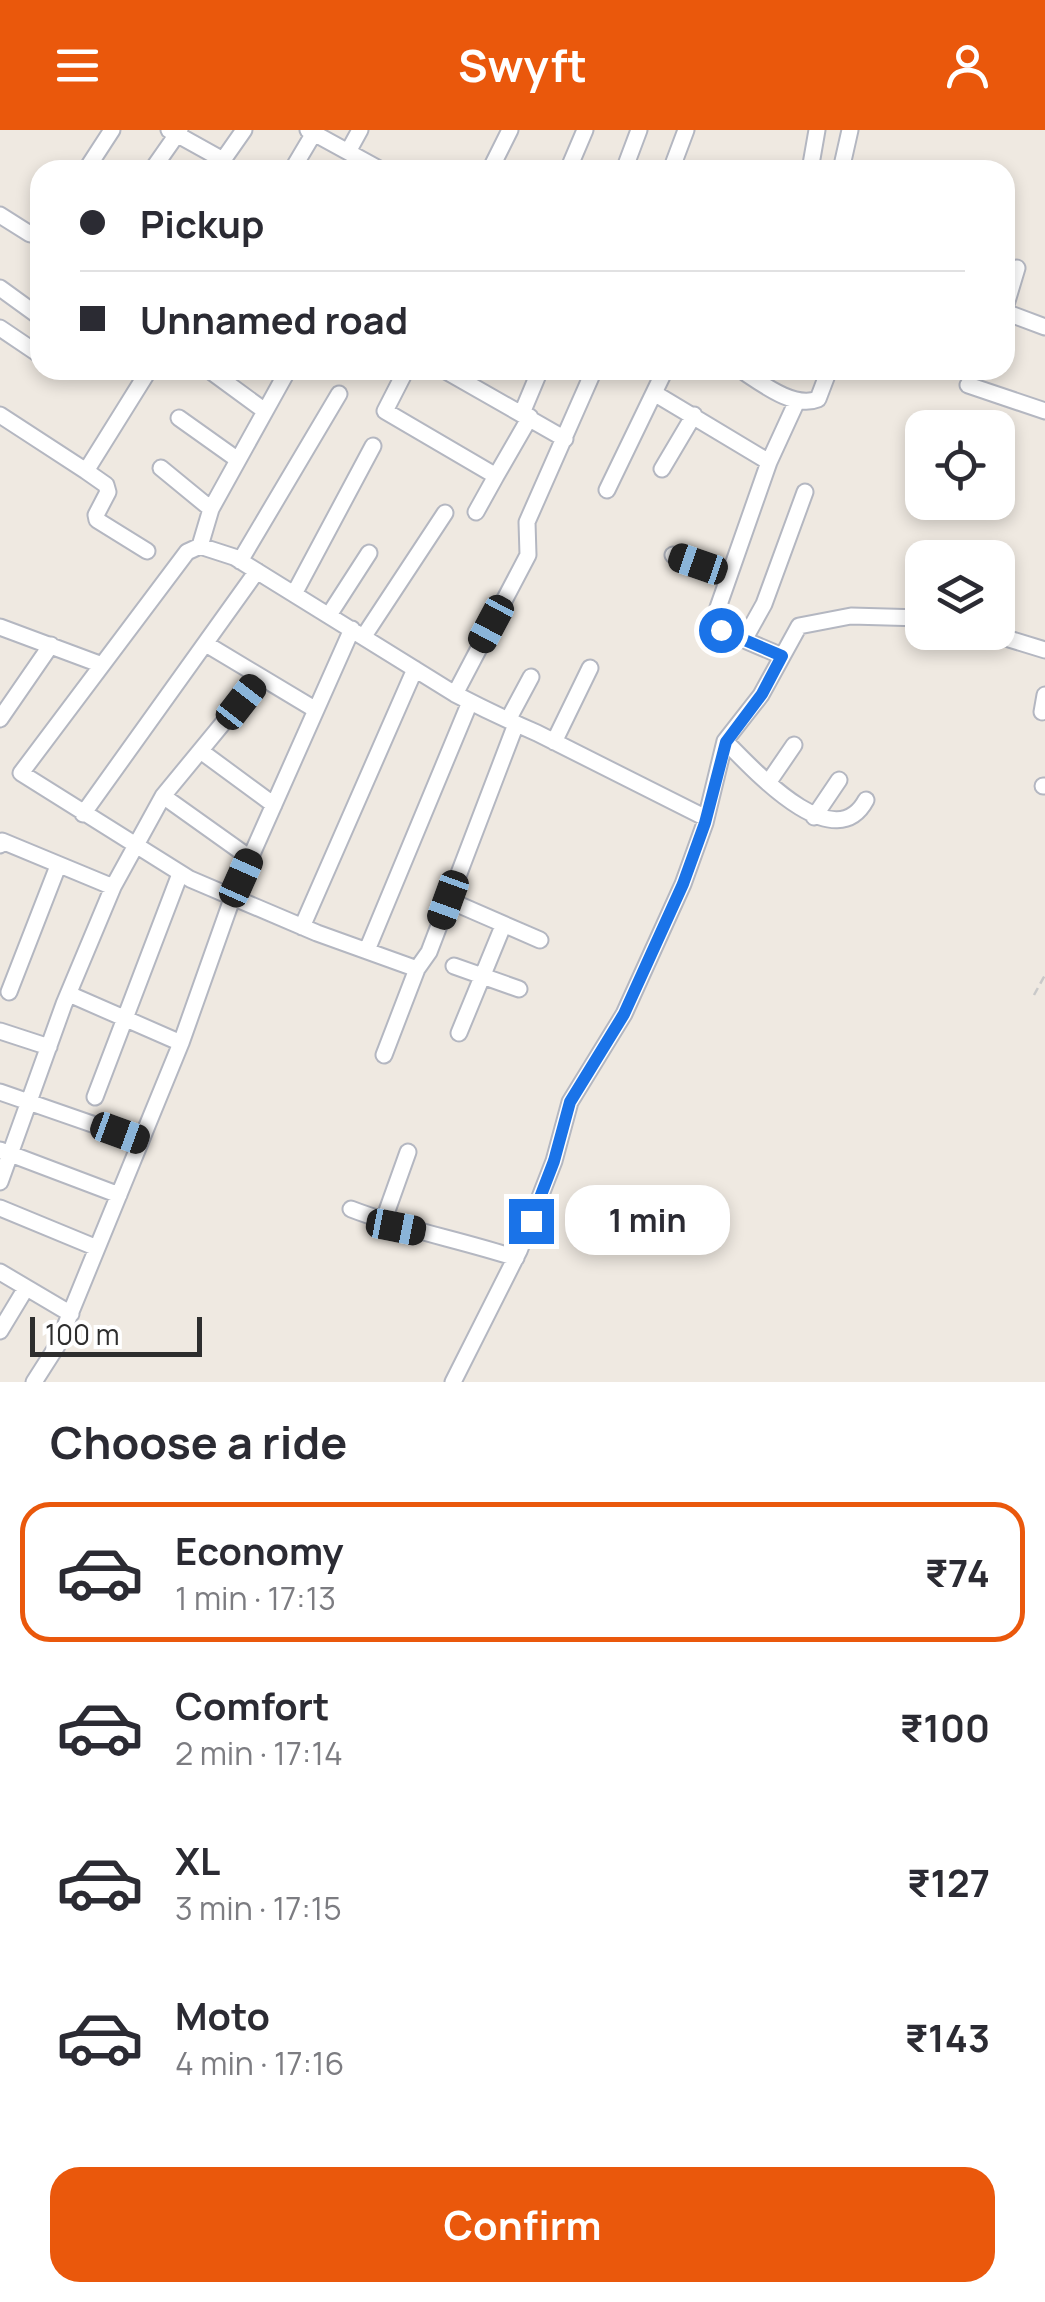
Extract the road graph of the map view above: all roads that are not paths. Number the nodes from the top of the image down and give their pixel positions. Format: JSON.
{"nodes":[{"id":1,"x":112,"y":130,"type":"edge"},
{"id":2,"x":244,"y":130,"type":"edge"},
{"id":3,"x":360,"y":130,"type":"edge"},
{"id":4,"x":510,"y":130,"type":"edge"},
{"id":5,"x":585,"y":130,"type":"edge"},
{"id":6,"x":640,"y":130,"type":"edge"},
{"id":7,"x":686,"y":130,"type":"edge"},
{"id":8,"x":817,"y":130,"type":"edge"},
{"id":9,"x":850,"y":130,"type":"edge"},
{"id":10,"x":175,"y":131,"type":"edge"},
{"id":11,"x":310,"y":132,"type":"edge"},
{"id":12,"x":349,"y":150,"type":"junction"},
{"id":13,"x":92,"y":160,"type":"edge"},
{"id":14,"x":158,"y":160,"type":"edge"},
{"id":15,"x":213,"y":160,"type":"edge"},
{"id":16,"x":223,"y":160,"type":"edge"},
{"id":17,"x":297,"y":160,"type":"edge"},
{"id":18,"x":364,"y":160,"type":"edge"},
{"id":19,"x":495,"y":160,"type":"edge"},
{"id":20,"x":572,"y":160,"type":"edge"},
{"id":21,"x":628,"y":160,"type":"edge"},
{"id":22,"x":675,"y":160,"type":"edge"},
{"id":23,"x":812,"y":160,"type":"edge"},
{"id":24,"x":843,"y":160,"type":"edge"},
{"id":25,"x":0,"y":214,"type":"edge"},
{"id":26,"x":30,"y":234,"type":"edge"},
{"id":27,"x":1017,"y":268,"type":"dead end"},
{"id":28,"x":1015,"y":275,"type":"edge"},
{"id":29,"x":0,"y":288,"type":"edge"},
{"id":30,"x":30,"y":310,"type":"edge"},
{"id":31,"x":1015,"y":314,"type":"edge"},
{"id":32,"x":1045,"y":327,"type":"edge"},
{"id":33,"x":0,"y":328,"type":"edge"},
{"id":34,"x":30,"y":348,"type":"edge"},
{"id":35,"x":142,"y":380,"type":"edge"},
{"id":36,"x":223,"y":380,"type":"edge"},
{"id":37,"x":282,"y":380,"type":"edge"},
{"id":38,"x":401,"y":380,"type":"edge"},
{"id":39,"x":480,"y":380,"type":"edge"},
{"id":40,"x":537,"y":380,"type":"edge"},
{"id":41,"x":590,"y":380,"type":"edge"},
{"id":42,"x":660,"y":380,"type":"edge"},
{"id":43,"x":759,"y":380,"type":"edge"},
{"id":44,"x":825,"y":380,"type":"edge"},
{"id":45,"x":979,"y":380,"type":"edge"},
{"id":46,"x":654,"y":393,"type":"junction"},
{"id":47,"x":339,"y":394,"type":"dead end"},
{"id":48,"x":797,"y":401,"type":"junction"},
{"id":49,"x":265,"y":410,"type":"junction"},
{"id":50,"x":1045,"y":410,"type":"edge"},
{"id":51,"x":0,"y":415,"type":"edge"},
{"id":52,"x":526,"y":415,"type":"junction"},
{"id":53,"x":694,"y":415,"type":"junction"},
{"id":54,"x":180,"y":418,"type":"dead end"},
{"id":55,"x":565,"y":439,"type":"junction"},
{"id":56,"x":374,"y":446,"type":"dead end"},
{"id":57,"x":238,"y":460,"type":"junction"},
{"id":58,"x":769,"y":462,"type":"junction"},
{"id":59,"x":161,"y":468,"type":"dead end"},
{"id":60,"x":662,"y":469,"type":"dead end"},
{"id":61,"x":86,"y":471,"type":"junction"},
{"id":62,"x":496,"y":476,"type":"junction"},
{"id":63,"x":606,"y":490,"type":"dead end"},
{"id":64,"x":805,"y":492,"type":"dead end"},
{"id":65,"x":212,"y":508,"type":"junction"},
{"id":66,"x":476,"y":512,"type":"dead end"},
{"id":67,"x":445,"y":513,"type":"dead end"},
{"id":68,"x":200,"y":546,"type":"junction"},
{"id":69,"x":147,"y":551,"type":"dead end"},
{"id":70,"x":369,"y":554,"type":"dead end"},
{"id":71,"x":673,"y":555,"type":"dead end"},
{"id":72,"x":240,"y":561,"type":"junction"},
{"id":73,"x":257,"y":572,"type":"junction"},
{"id":74,"x":729,"y":575,"type":"junction"},
{"id":75,"x":294,"y":594,"type":"junction"},
{"id":76,"x":329,"y":615,"type":"junction"},
{"id":77,"x":905,"y":618,"type":"edge"},
{"id":78,"x":0,"y":627,"type":"edge"},
{"id":79,"x":358,"y":633,"type":"junction"},
{"id":80,"x":744,"y":640,"type":"junction"},
{"id":81,"x":1015,"y":641,"type":"edge"},
{"id":82,"x":206,"y":644,"type":"junction"},
{"id":83,"x":50,"y":646,"type":"junction"},
{"id":84,"x":1045,"y":650,"type":"edge"},
{"id":85,"x":782,"y":656,"type":"junction"},
{"id":86,"x":102,"y":664,"type":"junction"},
{"id":87,"x":590,"y":668,"type":"dead end"},
{"id":88,"x":415,"y":669,"type":"junction"},
{"id":89,"x":261,"y":677,"type":"junction"},
{"id":90,"x":531,"y":677,"type":"dead end"},
{"id":91,"x":1045,"y":695,"type":"edge"},
{"id":92,"x":462,"y":698,"type":"junction"},
{"id":93,"x":316,"y":710,"type":"junction"},
{"id":94,"x":1042,"y":712,"type":"dead end"},
{"id":95,"x":0,"y":719,"type":"edge"},
{"id":96,"x":512,"y":722,"type":"junction"},
{"id":97,"x":554,"y":742,"type":"junction"},
{"id":98,"x":726,"y":742,"type":"junction"},
{"id":99,"x":794,"y":745,"type":"dead end"},
{"id":100,"x":202,"y":752,"type":"junction"},
{"id":101,"x":840,"y":780,"type":"dead end"},
{"id":102,"x":768,"y":783,"type":"junction"},
{"id":103,"x":164,"y":796,"type":"junction"},
{"id":104,"x":866,"y":800,"type":"dead end"},
{"id":105,"x":274,"y":805,"type":"junction"},
{"id":106,"x":83,"y":814,"type":"junction"},
{"id":107,"x":814,"y":817,"type":"junction"},
{"id":108,"x":706,"y":818,"type":"junction"},
{"id":109,"x":0,"y":845,"type":"edge"},
{"id":110,"x":133,"y":846,"type":"junction"},
{"id":111,"x":250,"y":858,"type":"junction"},
{"id":112,"x":58,"y":866,"type":"junction"},
{"id":113,"x":180,"y":874,"type":"junction"},
{"id":114,"x":113,"y":887,"type":"junction"},
{"id":115,"x":232,"y":899,"type":"junction"},
{"id":116,"x":448,"y":900,"type":"junction"},
{"id":117,"x":503,"y":926,"type":"junction"},
{"id":118,"x":302,"y":927,"type":"junction"},
{"id":119,"x":540,"y":940,"type":"dead end"},
{"id":120,"x":367,"y":950,"type":"junction"},
{"id":121,"x":454,"y":966,"type":"dead end"},
{"id":122,"x":417,"y":968,"type":"junction"},
{"id":123,"x":482,"y":976,"type":"junction"},
{"id":124,"x":519,"y":989,"type":"dead end"},
{"id":125,"x":9,"y":992,"type":"dead end"},
{"id":126,"x":69,"y":994,"type":"junction"},
{"id":127,"x":126,"y":1019,"type":"junction"},
{"id":128,"x":0,"y":1030,"type":"edge"},
{"id":129,"x":459,"y":1033,"type":"dead end"},
{"id":130,"x":181,"y":1043,"type":"junction"},
{"id":131,"x":49,"y":1047,"type":"junction"},
{"id":132,"x":384,"y":1055,"type":"dead end"},
{"id":133,"x":0,"y":1092,"type":"edge"},
{"id":134,"x":95,"y":1097,"type":"dead end"},
{"id":135,"x":28,"y":1102,"type":"junction"},
{"id":136,"x":141,"y":1141,"type":"junction"},
{"id":137,"x":6,"y":1152,"type":"edge"},
{"id":138,"x":408,"y":1152,"type":"dead end"},
{"id":139,"x":0,"y":1182,"type":"edge"},
{"id":140,"x":119,"y":1195,"type":"junction"},
{"id":141,"x":0,"y":1208,"type":"edge"},
{"id":142,"x":351,"y":1209,"type":"dead end"},
{"id":143,"x":383,"y":1222,"type":"junction"},
{"id":144,"x":97,"y":1248,"type":"junction"},
{"id":145,"x":516,"y":1258,"type":"junction"},
{"id":146,"x":0,"y":1272,"type":"edge"},
{"id":147,"x":26,"y":1288,"type":"junction"},
{"id":148,"x":70,"y":1314,"type":"junction"},
{"id":149,"x":0,"y":1332,"type":"edge"},
{"id":150,"x":34,"y":1382,"type":"edge"},
{"id":151,"x":453,"y":1382,"type":"edge"}],
"edges":[{"from":1,"to":13,"type":"street"},
{"from":2,"to":16,"type":"street"},
{"from":3,"to":12,"type":"street"},
{"from":4,"to":19,"type":"street"},
{"from":5,"to":20,"type":"street"},
{"from":6,"to":21,"type":"street"},
{"from":7,"to":22,"type":"street"},
{"from":8,"to":23,"type":"street"},
{"from":9,"to":24,"type":"street"},
{"from":10,"to":14,"type":"street"},
{"from":10,"to":15,"type":"street"},
{"from":11,"to":12,"type":"street"},
{"from":11,"to":17,"type":"street"},
{"from":12,"to":18,"type":"street"},
{"from":25,"to":26,"type":"street"},
{"from":27,"to":28,"type":"street"},
{"from":29,"to":30,"type":"street"},
{"from":31,"to":32,"type":"street"},
{"from":33,"to":34,"type":"street"},
{"from":35,"to":61,"type":"street"},
{"from":36,"to":49,"type":"street"},
{"from":37,"to":49,"type":"street"},
{"from":38,"to":62,"type":"street"},
{"from":39,"to":52,"type":"street"},
{"from":40,"to":52,"type":"street"},
{"from":41,"to":55,"type":"street"},
{"from":42,"to":46,"type":"street"},
{"from":43,"to":48,"type":"street"},
{"from":44,"to":48,"type":"street"},
{"from":45,"to":50,"type":"street"},
{"from":46,"to":53,"type":"street"},
{"from":46,"to":63,"type":"street"},
{"from":47,"to":72,"type":"street"},
{"from":48,"to":58,"type":"street"},
{"from":49,"to":57,"type":"street"},
{"from":51,"to":61,"type":"street"},
{"from":52,"to":55,"type":"street"},
{"from":52,"to":62,"type":"street"},
{"from":53,"to":58,"type":"street"},
{"from":53,"to":60,"type":"street"},
{"from":54,"to":57,"type":"street"},
{"from":55,"to":92,"type":"street"},
{"from":56,"to":75,"type":"street"},
{"from":57,"to":65,"type":"street"},
{"from":58,"to":74,"type":"street"},
{"from":59,"to":65,"type":"street"},
{"from":61,"to":69,"type":"street"},
{"from":62,"to":66,"type":"street"},
{"from":64,"to":80,"type":"street"},
{"from":65,"to":68,"type":"street"},
{"from":67,"to":79,"type":"street"},
{"from":68,"to":72,"type":"street"},
{"from":68,"to":86,"type":"street"},
{"from":70,"to":76,"type":"street"},
{"from":71,"to":74,"type":"street"},
{"from":72,"to":73,"type":"street"},
{"from":73,"to":75,"type":"street"},
{"from":73,"to":82,"type":"street"},
{"from":74,"to":80,"type":"street"},
{"from":75,"to":76,"type":"street"},
{"from":76,"to":79,"type":"street"},
{"from":77,"to":85,"type":"street"},
{"from":78,"to":83,"type":"street"},
{"from":79,"to":88,"type":"street"},
{"from":79,"to":93,"type":"street"},
{"from":80,"to":85,"type":"street"},
{"from":81,"to":84,"type":"street"},
{"from":82,"to":89,"type":"street"},
{"from":82,"to":106,"type":"street"},
{"from":83,"to":86,"type":"street"},
{"from":83,"to":95,"type":"street"},
{"from":85,"to":98,"type":"street"},
{"from":86,"to":106,"type":"street"},
{"from":87,"to":97,"type":"street"},
{"from":88,"to":92,"type":"street"},
{"from":88,"to":118,"type":"street"},
{"from":89,"to":93,"type":"street"},
{"from":89,"to":100,"type":"street"},
{"from":90,"to":96,"type":"street"},
{"from":91,"to":94,"type":"street"},
{"from":92,"to":96,"type":"street"},
{"from":92,"to":120,"type":"street"},
{"from":93,"to":105,"type":"street"},
{"from":96,"to":97,"type":"street"},
{"from":96,"to":116,"type":"street"},
{"from":97,"to":108,"type":"street"},
{"from":98,"to":102,"type":"street"},
{"from":98,"to":108,"type":"street"},
{"from":99,"to":102,"type":"street"},
{"from":100,"to":103,"type":"street"},
{"from":100,"to":105,"type":"street"},
{"from":101,"to":107,"type":"street"},
{"from":102,"to":107,"type":"street"},
{"from":103,"to":110,"type":"street"},
{"from":103,"to":111,"type":"street"},
{"from":104,"to":107,"type":"street"},
{"from":105,"to":111,"type":"street"},
{"from":106,"to":110,"type":"street"},
{"from":108,"to":145,"type":"street"},
{"from":109,"to":112,"type":"street"},
{"from":110,"to":113,"type":"street"},
{"from":110,"to":114,"type":"street"},
{"from":111,"to":115,"type":"street"},
{"from":112,"to":114,"type":"street"},
{"from":112,"to":125,"type":"street"},
{"from":113,"to":115,"type":"street"},
{"from":113,"to":127,"type":"street"},
{"from":114,"to":126,"type":"street"},
{"from":115,"to":118,"type":"street"},
{"from":115,"to":130,"type":"street"},
{"from":116,"to":117,"type":"street"},
{"from":116,"to":122,"type":"street"},
{"from":117,"to":119,"type":"street"},
{"from":117,"to":123,"type":"street"},
{"from":118,"to":120,"type":"street"},
{"from":120,"to":122,"type":"street"},
{"from":121,"to":123,"type":"street"},
{"from":122,"to":132,"type":"street"},
{"from":123,"to":124,"type":"street"},
{"from":123,"to":129,"type":"street"},
{"from":126,"to":127,"type":"street"},
{"from":126,"to":131,"type":"street"},
{"from":127,"to":130,"type":"street"},
{"from":127,"to":134,"type":"street"},
{"from":128,"to":131,"type":"street"},
{"from":130,"to":136,"type":"street"},
{"from":131,"to":135,"type":"street"},
{"from":133,"to":135,"type":"street"},
{"from":135,"to":136,"type":"street"},
{"from":135,"to":137,"type":"street"},
{"from":136,"to":140,"type":"street"},
{"from":137,"to":139,"type":"street"},
{"from":137,"to":140,"type":"street"},
{"from":138,"to":143,"type":"street"},
{"from":140,"to":144,"type":"street"},
{"from":141,"to":144,"type":"street"},
{"from":142,"to":143,"type":"street"},
{"from":143,"to":145,"type":"street"},
{"from":144,"to":148,"type":"street"},
{"from":145,"to":151,"type":"street"},
{"from":146,"to":147,"type":"street"},
{"from":147,"to":148,"type":"street"},
{"from":147,"to":149,"type":"street"},
{"from":148,"to":150,"type":"street"}]}
